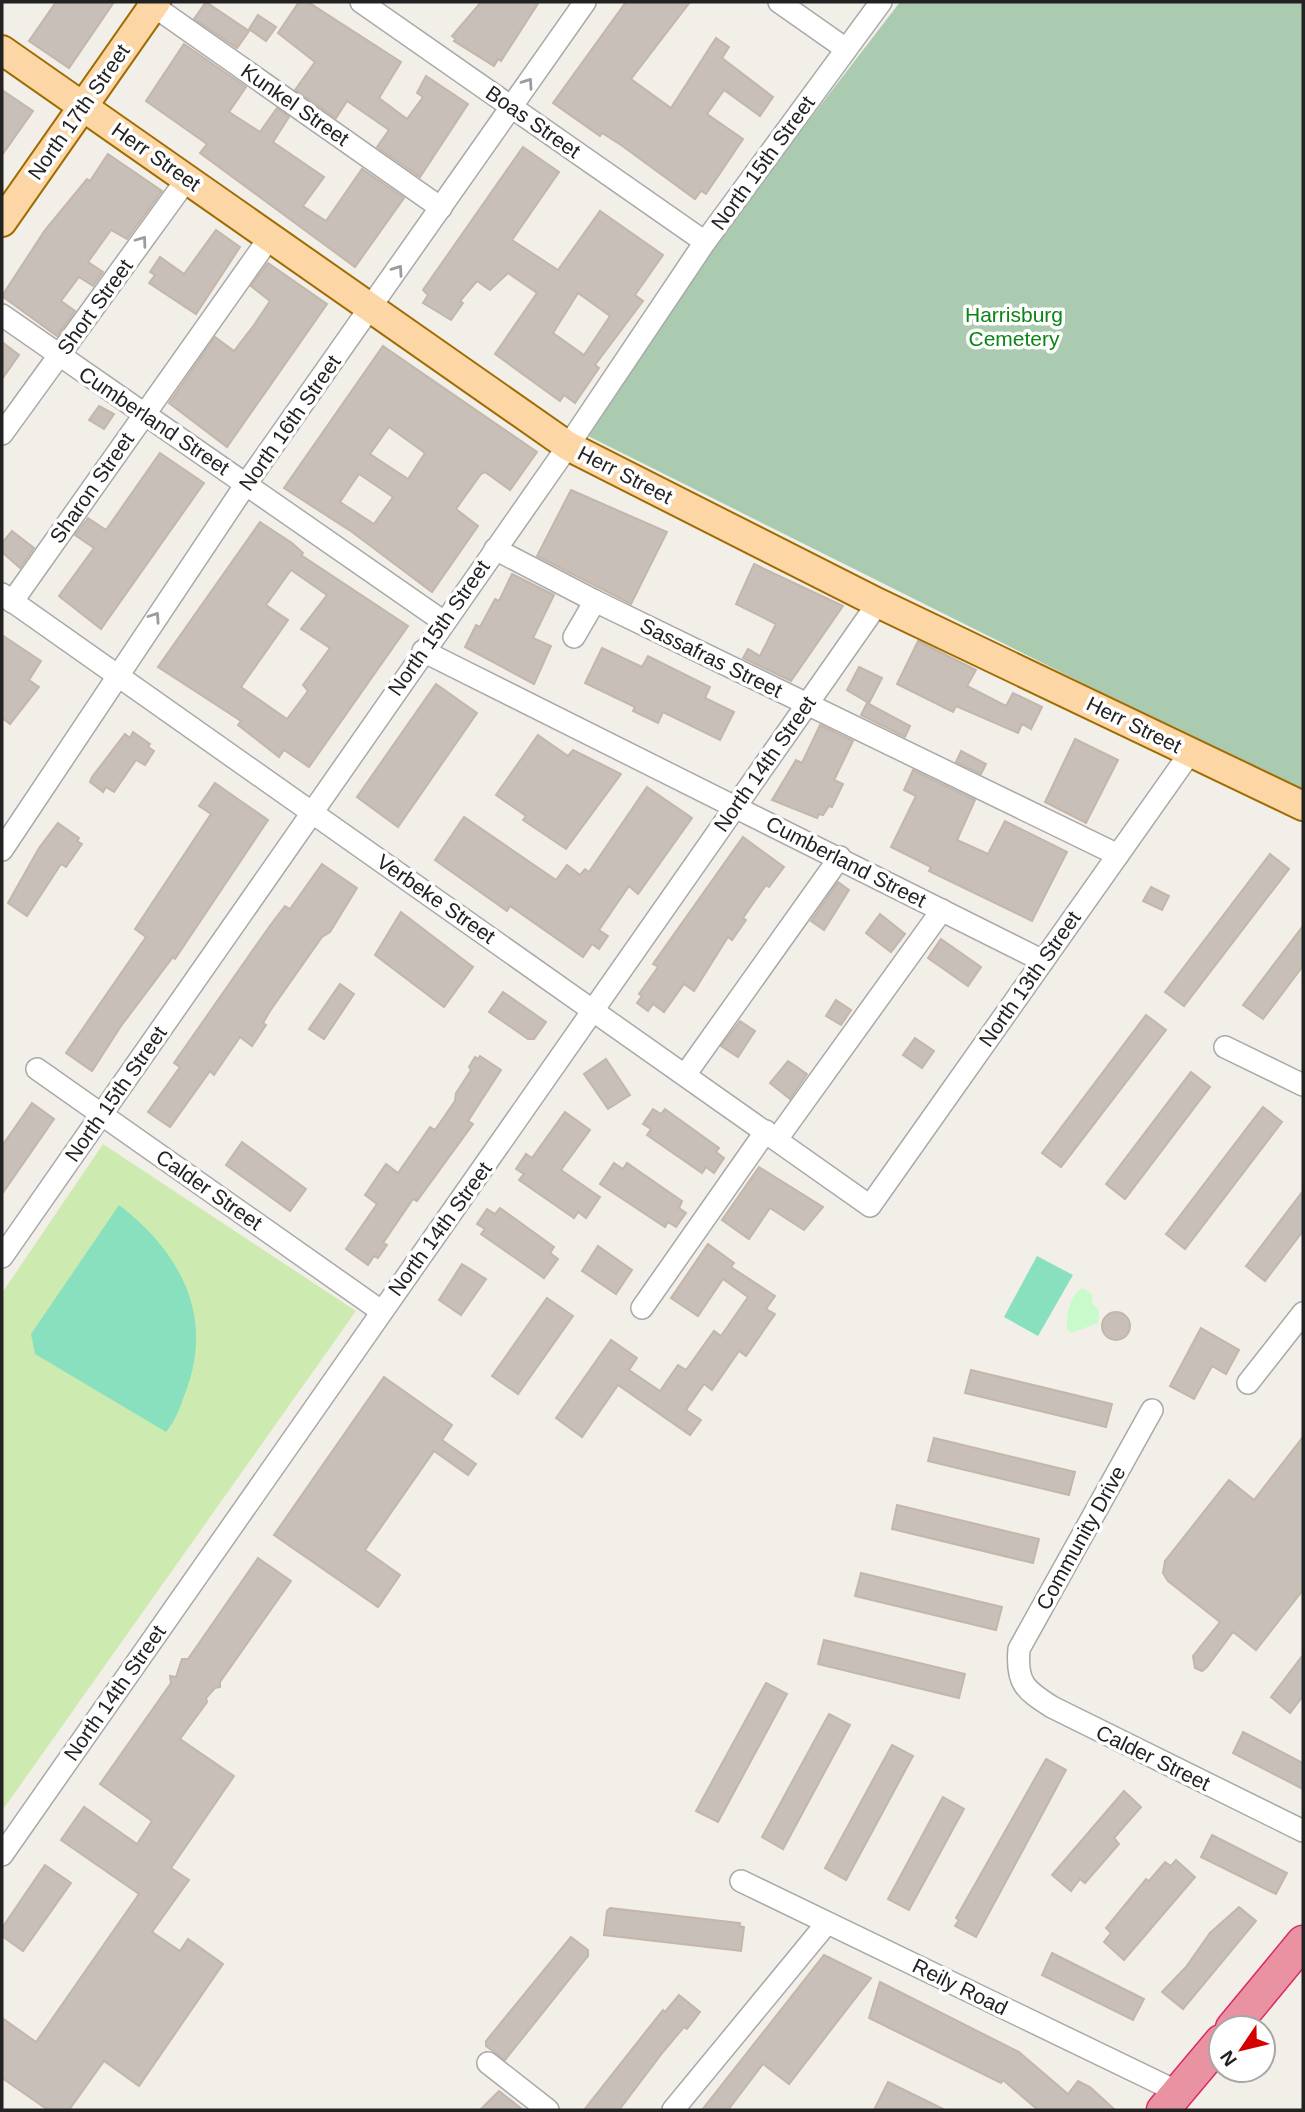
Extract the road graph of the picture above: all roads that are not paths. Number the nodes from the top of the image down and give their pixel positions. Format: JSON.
{"nodes":[{"id":1,"x":360,"y":2,"type":"edge"},
{"id":2,"x":585,"y":2,"type":"edge"},
{"id":3,"x":779,"y":2,"type":"edge"},
{"id":4,"x":881,"y":2,"type":"edge"},
{"id":5,"x":152,"y":3,"type":"edge"},
{"id":6,"x":846,"y":49,"type":"junction"},
{"id":7,"x":2,"y":50,"type":"edge"},
{"id":8,"x":83,"y":106,"type":"junction"},
{"id":9,"x":511,"y":107,"type":"junction"},
{"id":10,"x":187,"y":179,"type":"junction"},
{"id":11,"x":441,"y":208,"type":"junction"},
{"id":12,"x":2,"y":222,"type":"edge"},
{"id":13,"x":270,"y":237,"type":"junction"},
{"id":14,"x":705,"y":242,"type":"junction"},
{"id":15,"x":371,"y":308,"type":"junction"},
{"id":16,"x":2,"y":315,"type":"edge"},
{"id":17,"x":59,"y":356,"type":"junction"},
{"id":18,"x":144,"y":414,"type":"junction"},
{"id":19,"x":2,"y":434,"type":"edge"},
{"id":20,"x":568,"y":446,"type":"junction"},
{"id":21,"x":246,"y":484,"type":"junction"},
{"id":22,"x":495,"y":549,"type":"junction"},
{"id":23,"x":7,"y":598,"type":"edge"},
{"id":24,"x":596,"y":601,"type":"junction"},
{"id":25,"x":878,"y":603,"type":"junction"},
{"id":26,"x":444,"y":622,"type":"junction"},
{"id":27,"x":574,"y":637,"type":"dead end"},
{"id":28,"x":423,"y":651,"type":"junction"},
{"id":29,"x":117,"y":674,"type":"junction"},
{"id":30,"x":807,"y":705,"type":"junction"},
{"id":31,"x":1190,"y":753,"type":"junction"},
{"id":32,"x":1303,"y":806,"type":"edge"},
{"id":33,"x":735,"y":807,"type":"junction"},
{"id":34,"x":312,"y":811,"type":"junction"},
{"id":35,"x":2,"y":850,"type":"edge"},
{"id":36,"x":1118,"y":855,"type":"junction"},
{"id":37,"x":840,"y":857,"type":"junction"},
{"id":38,"x":942,"y":910,"type":"junction"},
{"id":39,"x":1043,"y":961,"type":"junction"},
{"id":40,"x":593,"y":1010,"type":"junction"},
{"id":41,"x":1225,"y":1046,"type":"dead end"},
{"id":42,"x":37,"y":1069,"type":"dead end"},
{"id":43,"x":685,"y":1075,"type":"junction"},
{"id":44,"x":1303,"y":1085,"type":"edge"},
{"id":45,"x":101,"y":1114,"type":"junction"},
{"id":46,"x":771,"y":1135,"type":"junction"},
{"id":47,"x":870,"y":1206,"type":"joint"},
{"id":48,"x":2,"y":1257,"type":"edge"},
{"id":49,"x":642,"y":1308,"type":"dead end"},
{"id":50,"x":381,"y":1311,"type":"junction"},
{"id":51,"x":1303,"y":1313,"type":"edge"},
{"id":52,"x":1248,"y":1383,"type":"dead end"},
{"id":53,"x":1152,"y":1410,"type":"dead end"},
{"id":54,"x":1017,"y":1668,"type":"joint"},
{"id":55,"x":1303,"y":1832,"type":"edge"},
{"id":56,"x":2,"y":1854,"type":"edge"},
{"id":57,"x":741,"y":1881,"type":"dead end"},
{"id":58,"x":827,"y":1923,"type":"junction"},
{"id":59,"x":1303,"y":1942,"type":"edge"},
{"id":60,"x":1244,"y":2014,"type":"edge"},
{"id":61,"x":1207,"y":2058,"type":"edge"},
{"id":62,"x":488,"y":2063,"type":"dead end"},
{"id":63,"x":1171,"y":2101,"type":"edge"},
{"id":64,"x":548,"y":2110,"type":"edge"},
{"id":65,"x":673,"y":2110,"type":"edge"}],
"edges":[{"from":1,"to":9,"type":"street","name":"Boas Street"},
{"from":9,"to":2,"type":"street","name":"North 16th Street","one_way":true},
{"from":3,"to":6,"type":"street"},
{"from":4,"to":6,"type":"street","name":"North 15th Street"},
{"from":5,"to":8,"type":"main road","name":"North 17th Street"},
{"from":5,"to":11,"type":"street","name":"Kunkel Street"},
{"from":6,"to":14,"type":"street","name":"North 15th Street"},
{"from":7,"to":8,"type":"main road","name":"Herr Street"},
{"from":8,"to":10,"type":"main road","name":"Herr Street"},
{"from":8,"to":12,"type":"main road","name":"North 17th Street"},
{"from":9,"to":11,"type":"street","name":"North 16th Street"},
{"from":9,"to":14,"type":"street","name":"Boas Street"},
{"from":10,"to":13,"type":"main road","name":"Herr Street"},
{"from":17,"to":10,"type":"street","name":"Short Street","one_way":true},
{"from":15,"to":11,"type":"street","name":"North 16th Street","one_way":true},
{"from":13,"to":15,"type":"main road","name":"Herr Street"},
{"from":13,"to":18,"type":"street","name":"Sharon Street"},
{"from":14,"to":20,"type":"street","name":"North 15th Street"},
{"from":15,"to":20,"type":"main road","name":"Herr Street"},
{"from":15,"to":21,"type":"street","name":"North 16th Street"},
{"from":16,"to":17,"type":"street","name":"Cumberland Street"},
{"from":17,"to":18,"type":"street","name":"Cumberland Street"},
{"from":17,"to":19,"type":"street","name":"Short Street"},
{"from":18,"to":21,"type":"street","name":"Cumberland Street"},
{"from":18,"to":23,"type":"street","name":"Sharon Street"},
{"from":20,"to":22,"type":"street","name":"North 15th Street"},
{"from":20,"to":25,"type":"main road","name":"Herr Street"},
{"from":21,"to":26,"type":"street","name":"Cumberland Street"},
{"from":29,"to":21,"type":"street","name":"North 16th Street","one_way":true},
{"from":22,"to":24,"type":"street","name":"Sassafras Street"},
{"from":22,"to":26,"type":"street","name":"North 15th Street"},
{"from":23,"to":29,"type":"street","name":"Verbeke Street"},
{"from":24,"to":27,"type":"street"},
{"from":24,"to":30,"type":"street","name":"Sassafras Street"},
{"from":25,"to":30,"type":"street","name":"North 14th Street"},
{"from":25,"to":31,"type":"main road","name":"Herr Street"},
{"from":26,"to":28,"type":"street","name":"North 15th Street"},
{"from":28,"to":33,"type":"street","name":"Cumberland Street"},
{"from":28,"to":34,"type":"street","name":"North 15th Street"},
{"from":29,"to":34,"type":"street","name":"Verbeke Street"},
{"from":29,"to":35,"type":"street","name":"North 16th Street"},
{"from":30,"to":33,"type":"street","name":"North 14th Street"},
{"from":30,"to":36,"type":"street","name":"Sassafras Street"},
{"from":31,"to":32,"type":"main road","name":"Herr Street"},
{"from":31,"to":36,"type":"street","name":"North 13th Street"},
{"from":33,"to":37,"type":"street","name":"Cumberland Street"},
{"from":33,"to":40,"type":"street","name":"North 14th Street"},
{"from":34,"to":40,"type":"street","name":"Verbeke Street"},
{"from":34,"to":45,"type":"street","name":"North 15th Street"},
{"from":36,"to":39,"type":"street","name":"North 13th Street"},
{"from":37,"to":38,"type":"street","name":"Cumberland Street"},
{"from":37,"to":43,"type":"street"},
{"from":38,"to":39,"type":"street","name":"Cumberland Street"},
{"from":38,"to":46,"type":"street"},
{"from":39,"to":47,"type":"street","name":"North 13th Street"},
{"from":40,"to":43,"type":"street","name":"Verbeke Street"},
{"from":40,"to":50,"type":"street","name":"North 14th Street"},
{"from":41,"to":44,"type":"street"},
{"from":42,"to":45,"type":"street","name":"Calder Street"},
{"from":43,"to":46,"type":"street","name":"Verbeke Street"},
{"from":45,"to":48,"type":"street","name":"North 15th Street"},
{"from":45,"to":50,"type":"street","name":"Calder Street"},
{"from":46,"to":47,"type":"street","name":"Verbeke Street"},
{"from":46,"to":49,"type":"street"},
{"from":50,"to":56,"type":"street","name":"North 14th Street"},
{"from":51,"to":52,"type":"street"},
{"from":53,"to":54,"type":"street","name":"Community Drive"},
{"from":54,"to":55,"type":"street","name":"Calder Street"},
{"from":57,"to":58,"type":"street","name":"Reily Road"},
{"from":58,"to":63,"type":"street","name":"Reily Road"},
{"from":58,"to":65,"type":"street"},
{"from":59,"to":60,"type":"highway"},
{"from":61,"to":63,"type":"highway"},
{"from":62,"to":64,"type":"street"}]}
